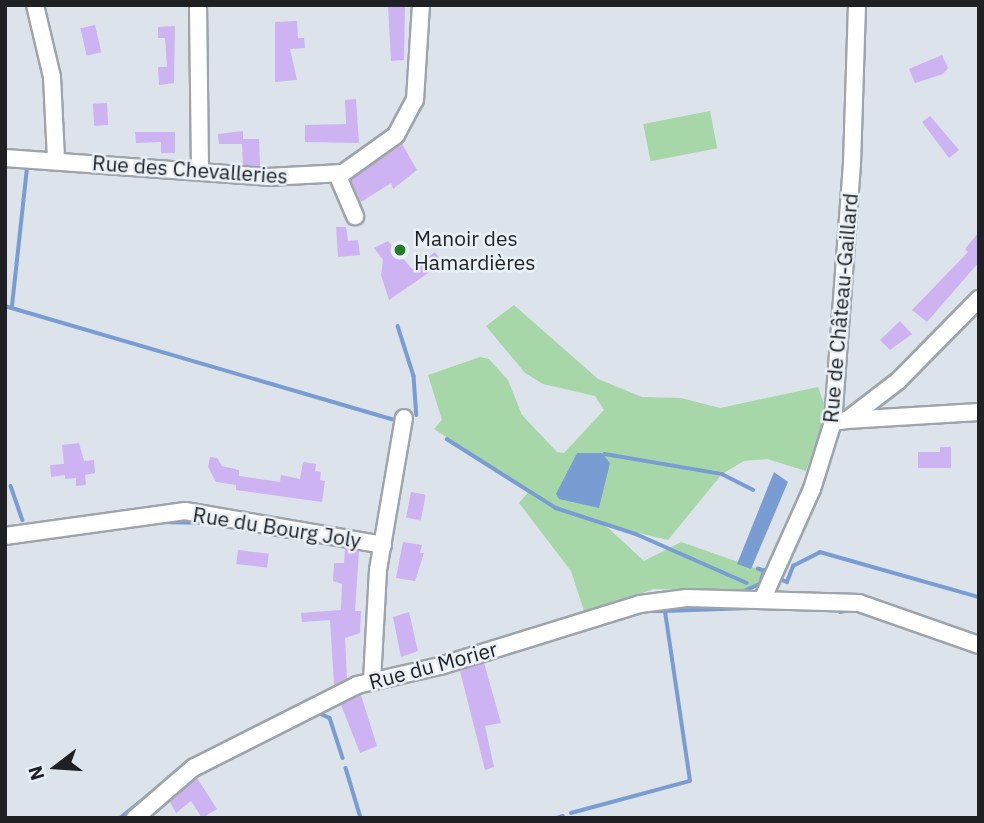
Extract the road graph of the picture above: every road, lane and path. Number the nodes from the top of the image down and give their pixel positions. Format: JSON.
{"nodes":[{"id":1,"x":35,"y":5,"type":"edge"},
{"id":2,"x":198,"y":5,"type":"edge"},
{"id":3,"x":421,"y":5,"type":"edge"},
{"id":4,"x":857,"y":5,"type":"edge"},
{"id":5,"x":5,"y":158,"type":"edge"},
{"id":6,"x":56,"y":158,"type":"junction"},
{"id":7,"x":200,"y":170,"type":"junction"},
{"id":8,"x":337,"y":174,"type":"junction"},
{"id":9,"x":355,"y":216,"type":"dead end"},
{"id":10,"x":979,"y":299,"type":"edge"},
{"id":11,"x":979,"y":412,"type":"edge"},
{"id":12,"x":404,"y":418,"type":"dead end"},
{"id":13,"x":840,"y":421,"type":"junction"},
{"id":14,"x":5,"y":536,"type":"edge"},
{"id":15,"x":383,"y":545,"type":"junction"},
{"id":16,"x":763,"y":598,"type":"junction"},
{"id":17,"x":979,"y":645,"type":"edge"},
{"id":18,"x":372,"y":681,"type":"junction"},
{"id":19,"x":135,"y":818,"type":"edge"}],
"edges":[{"from":1,"to":6,"type":"street"},
{"from":2,"to":7,"type":"street"},
{"from":3,"to":8,"type":"street","name":"Rue des Chevalleries"},
{"from":4,"to":13,"type":"street","name":"Rue de Château-Gaillard"},
{"from":5,"to":6,"type":"street","name":"Rue des Chevalleries"},
{"from":6,"to":7,"type":"street","name":"Rue des Chevalleries"},
{"from":7,"to":8,"type":"street","name":"Rue des Chevalleries"},
{"from":8,"to":9,"type":"street"},
{"from":10,"to":13,"type":"street"},
{"from":11,"to":13,"type":"street"},
{"from":12,"to":15,"type":"street"},
{"from":13,"to":16,"type":"street","name":"Rue de Château-Gaillard"},
{"from":14,"to":15,"type":"street","name":"Rue du Bourg Joly"},
{"from":15,"to":18,"type":"street"},
{"from":16,"to":17,"type":"street","name":"Rue du Morier"},
{"from":16,"to":18,"type":"street","name":"Rue du Morier"},
{"from":18,"to":19,"type":"street","name":"Rue du Morier"}]}
